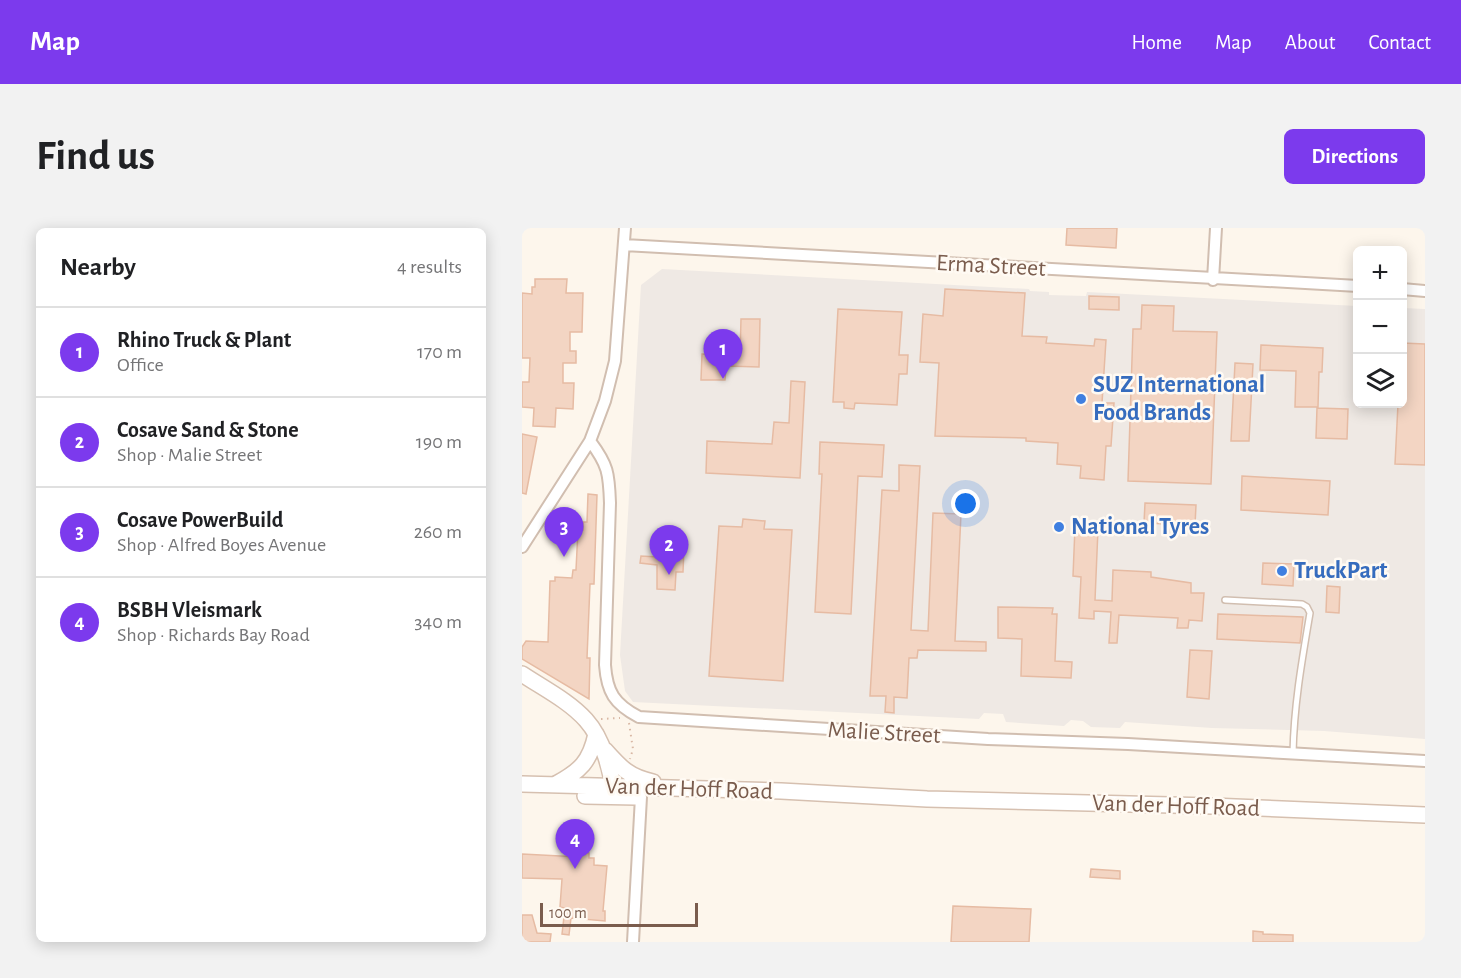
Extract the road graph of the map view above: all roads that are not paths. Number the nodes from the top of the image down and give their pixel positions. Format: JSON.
{"nodes":[{"id":1,"x":625,"y":228,"type":"edge"},
{"id":2,"x":1216,"y":228,"type":"edge"},
{"id":3,"x":624,"y":245,"type":"junction"},
{"id":4,"x":1213,"y":280,"type":"junction"},
{"id":5,"x":1353,"y":286,"type":"edge"},
{"id":6,"x":1407,"y":289,"type":"edge"},
{"id":7,"x":1425,"y":291,"type":"edge"},
{"id":8,"x":590,"y":441,"type":"junction"},
{"id":9,"x":522,"y":547,"type":"edge"},
{"id":10,"x":1225,"y":600,"type":"dead end"},
{"id":11,"x":522,"y":674,"type":"edge"},
{"id":12,"x":599,"y":741,"type":"junction"},
{"id":13,"x":1293,"y":753,"type":"junction"},
{"id":14,"x":1425,"y":761,"type":"edge"},
{"id":15,"x":522,"y":784,"type":"edge"},
{"id":16,"x":553,"y":786,"type":"junction"},
{"id":17,"x":695,"y":789,"type":"junction"},
{"id":18,"x":614,"y":791,"type":"junction"},
{"id":19,"x":522,"y":794,"type":"edge"},
{"id":20,"x":641,"y":797,"type":"junction"},
{"id":21,"x":927,"y":799,"type":"junction"},
{"id":22,"x":1425,"y":815,"type":"edge"},
{"id":23,"x":633,"y":942,"type":"edge"}],
"edges":[{"from":1,"to":3,"type":"street"},
{"from":2,"to":4,"type":"street"},
{"from":3,"to":4,"type":"street","name":"Erma Street"},
{"from":3,"to":8,"type":"street"},
{"from":4,"to":5,"type":"street","name":"Erma Street"},
{"from":6,"to":7,"type":"street"},
{"from":8,"to":9,"type":"street"},
{"from":8,"to":13,"type":"street","name":"Malie Street"},
{"from":10,"to":13,"type":"lane"},
{"from":11,"to":12,"type":"main road"},
{"from":12,"to":16,"type":"main road"},
{"from":12,"to":17,"type":"main road"},
{"from":12,"to":18,"type":"main road"},
{"from":13,"to":14,"type":"street","name":"Malie Street"},
{"from":15,"to":16,"type":"main road","name":"Van der Hoff Road"},
{"from":16,"to":18,"type":"main road","name":"Van der Hoff Road"},
{"from":17,"to":18,"type":"main road","name":"Van der Hoff Road"},
{"from":17,"to":21,"type":"main road","name":"Van der Hoff Road"},
{"from":18,"to":19,"type":"main road","name":"Van der Hoff Road"},
{"from":18,"to":20,"type":"main road","name":"Van der Hoff Road"},
{"from":20,"to":21,"type":"main road","name":"Van der Hoff Road"},
{"from":20,"to":23,"type":"street"},
{"from":21,"to":22,"type":"main road","name":"Van der Hoff Road"}]}
